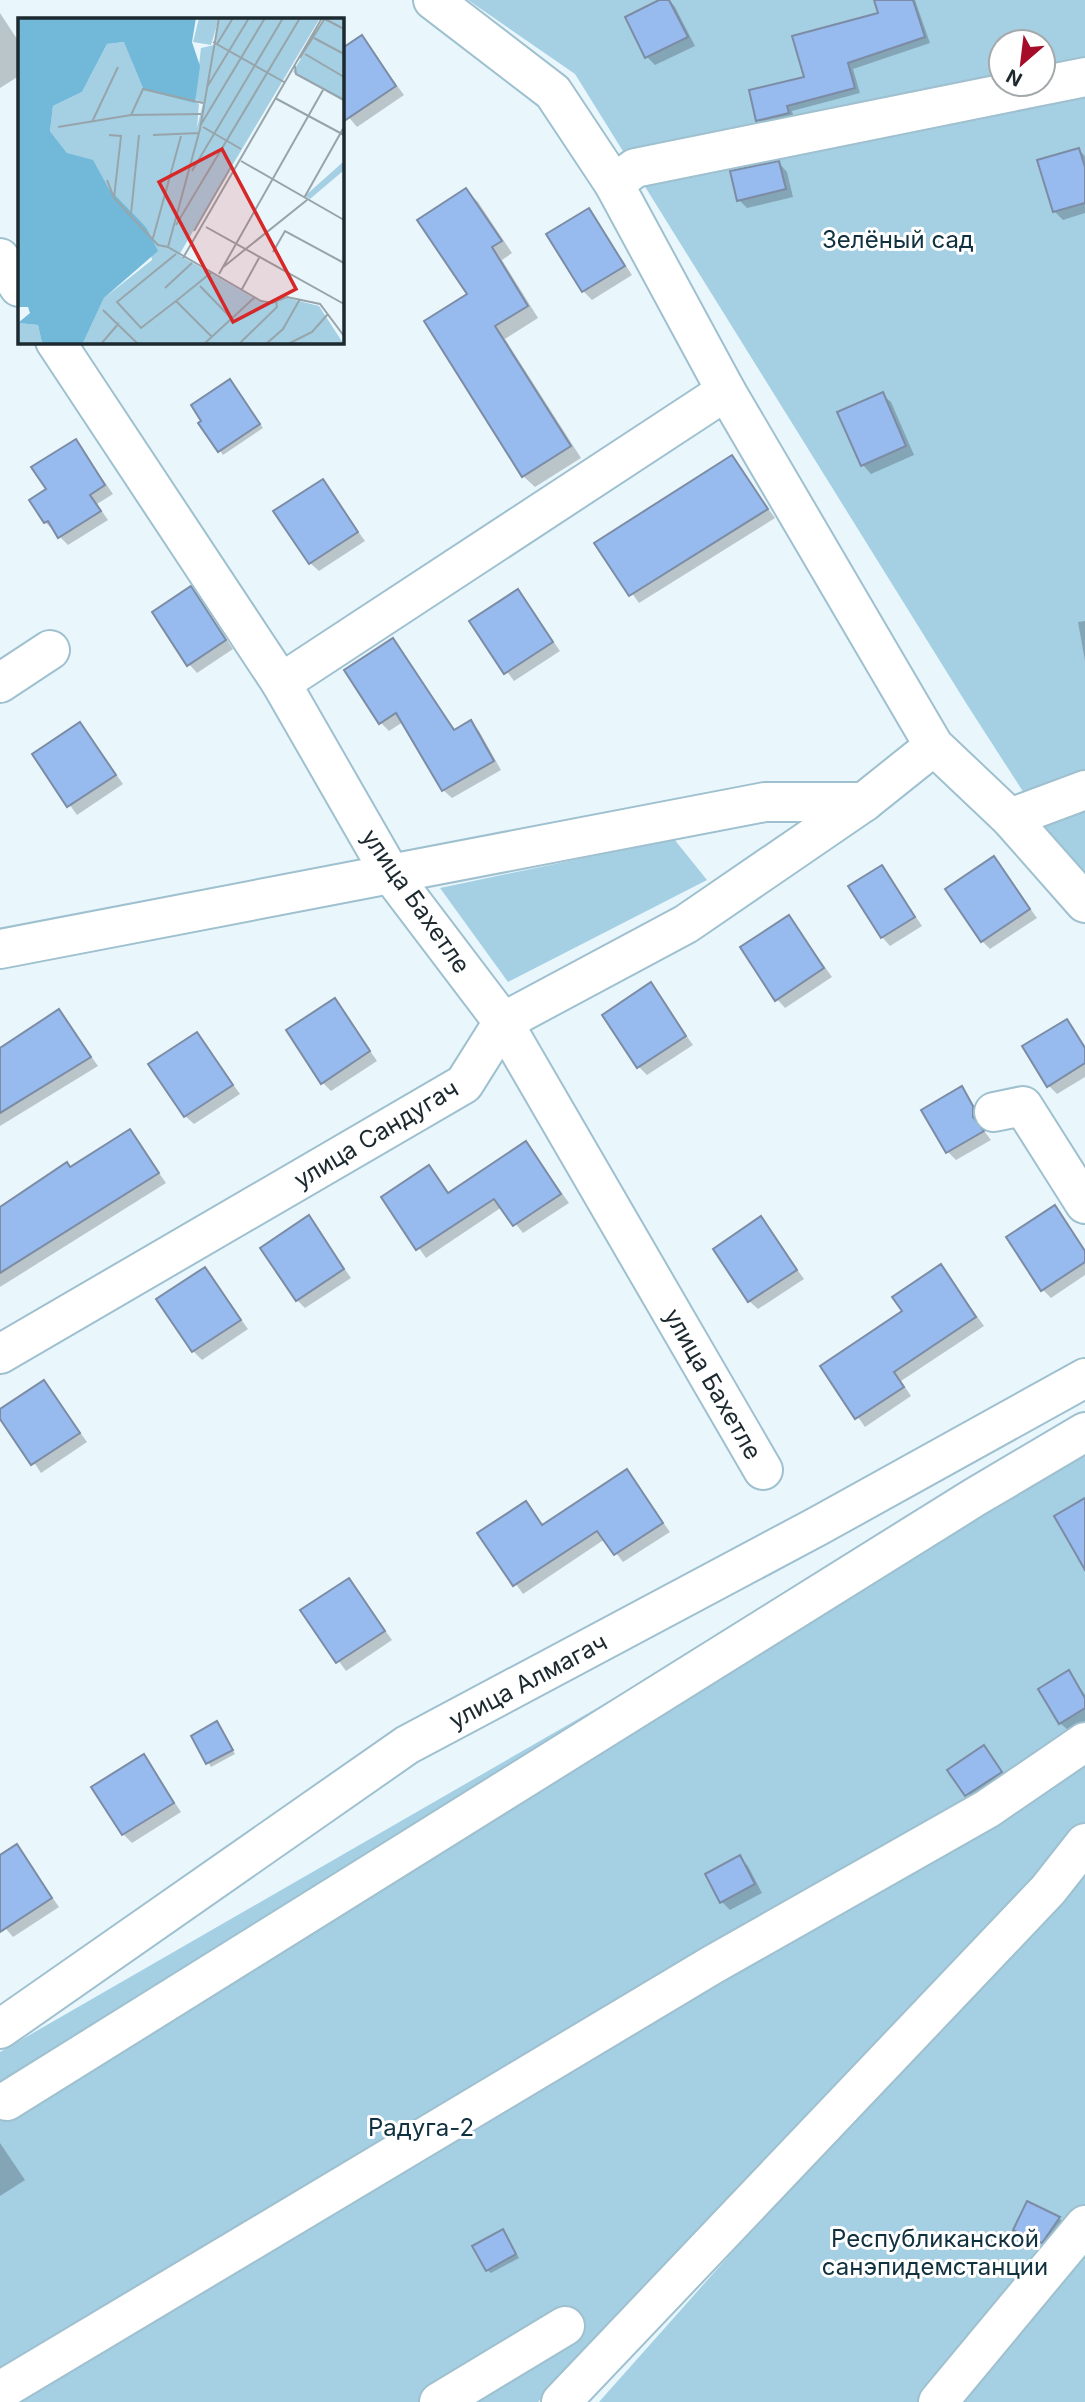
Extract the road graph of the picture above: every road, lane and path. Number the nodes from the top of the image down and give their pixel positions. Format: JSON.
{"nodes":[{"id":1,"x":433,"y":0,"type":"edge"},
{"id":2,"x":1084,"y":82,"type":"edge"},
{"id":3,"x":614,"y":184,"type":"junction"},
{"id":4,"x":0,"y":258,"type":"edge"},
{"id":5,"x":18,"y":285,"type":"edge"},
{"id":6,"x":56,"y":343,"type":"edge"},
{"id":7,"x":726,"y":391,"type":"junction"},
{"id":8,"x":50,"y":650,"type":"dead end"},
{"id":9,"x":0,"y":683,"type":"edge"},
{"id":10,"x":281,"y":683,"type":"junction"},
{"id":11,"x":934,"y":746,"type":"junction"},
{"id":12,"x":1085,"y":790,"type":"edge"},
{"id":13,"x":864,"y":802,"type":"junction"},
{"id":14,"x":1010,"y":818,"type":"junction"},
{"id":15,"x":390,"y":873,"type":"junction"},
{"id":16,"x":1085,"y":903,"type":"edge"},
{"id":17,"x":0,"y":949,"type":"edge"},
{"id":18,"x":503,"y":1022,"type":"junction"},
{"id":19,"x":995,"y":1112,"type":"dead end"},
{"id":20,"x":1085,"y":1204,"type":"edge"},
{"id":21,"x":0,"y":1354,"type":"edge"},
{"id":22,"x":1085,"y":1378,"type":"edge"},
{"id":23,"x":1085,"y":1432,"type":"edge"},
{"id":24,"x":763,"y":1470,"type":"dead end"},
{"id":25,"x":1085,"y":1742,"type":"edge"},
{"id":26,"x":1085,"y":1843,"type":"edge"},
{"id":27,"x":0,"y":2029,"type":"edge"},
{"id":28,"x":7,"y":2101,"type":"dead end"},
{"id":29,"x":1085,"y":2225,"type":"edge"},
{"id":30,"x":565,"y":2326,"type":"dead end"},
{"id":31,"x":0,"y":2390,"type":"edge"},
{"id":32,"x":439,"y":2402,"type":"edge"},
{"id":33,"x":561,"y":2402,"type":"edge"},
{"id":34,"x":938,"y":2402,"type":"edge"}],
"edges":[{"from":1,"to":3,"type":"street"},
{"from":2,"to":3,"type":"street"},
{"from":3,"to":7,"type":"street"},
{"from":4,"to":5,"type":"street"},
{"from":6,"to":10,"type":"street","name":"улица Бахетле"},
{"from":7,"to":10,"type":"street"},
{"from":7,"to":11,"type":"street"},
{"from":8,"to":9,"type":"street"},
{"from":10,"to":15,"type":"street","name":"улица Бахетле"},
{"from":11,"to":13,"type":"street","name":"улица Сандугач"},
{"from":11,"to":14,"type":"street"},
{"from":12,"to":14,"type":"street"},
{"from":13,"to":15,"type":"street"},
{"from":13,"to":18,"type":"street","name":"улица Сандугач"},
{"from":14,"to":16,"type":"street"},
{"from":15,"to":17,"type":"street"},
{"from":15,"to":18,"type":"street","name":"улица Бахетле"},
{"from":18,"to":21,"type":"street","name":"улица Сандугач"},
{"from":18,"to":24,"type":"street","name":"улица Бахетле"},
{"from":19,"to":20,"type":"street"},
{"from":22,"to":27,"type":"street","name":"улица Алмагач"},
{"from":23,"to":28,"type":"street"},
{"from":25,"to":31,"type":"street"},
{"from":26,"to":33,"type":"street"},
{"from":29,"to":34,"type":"street"},
{"from":30,"to":32,"type":"street"}]}
